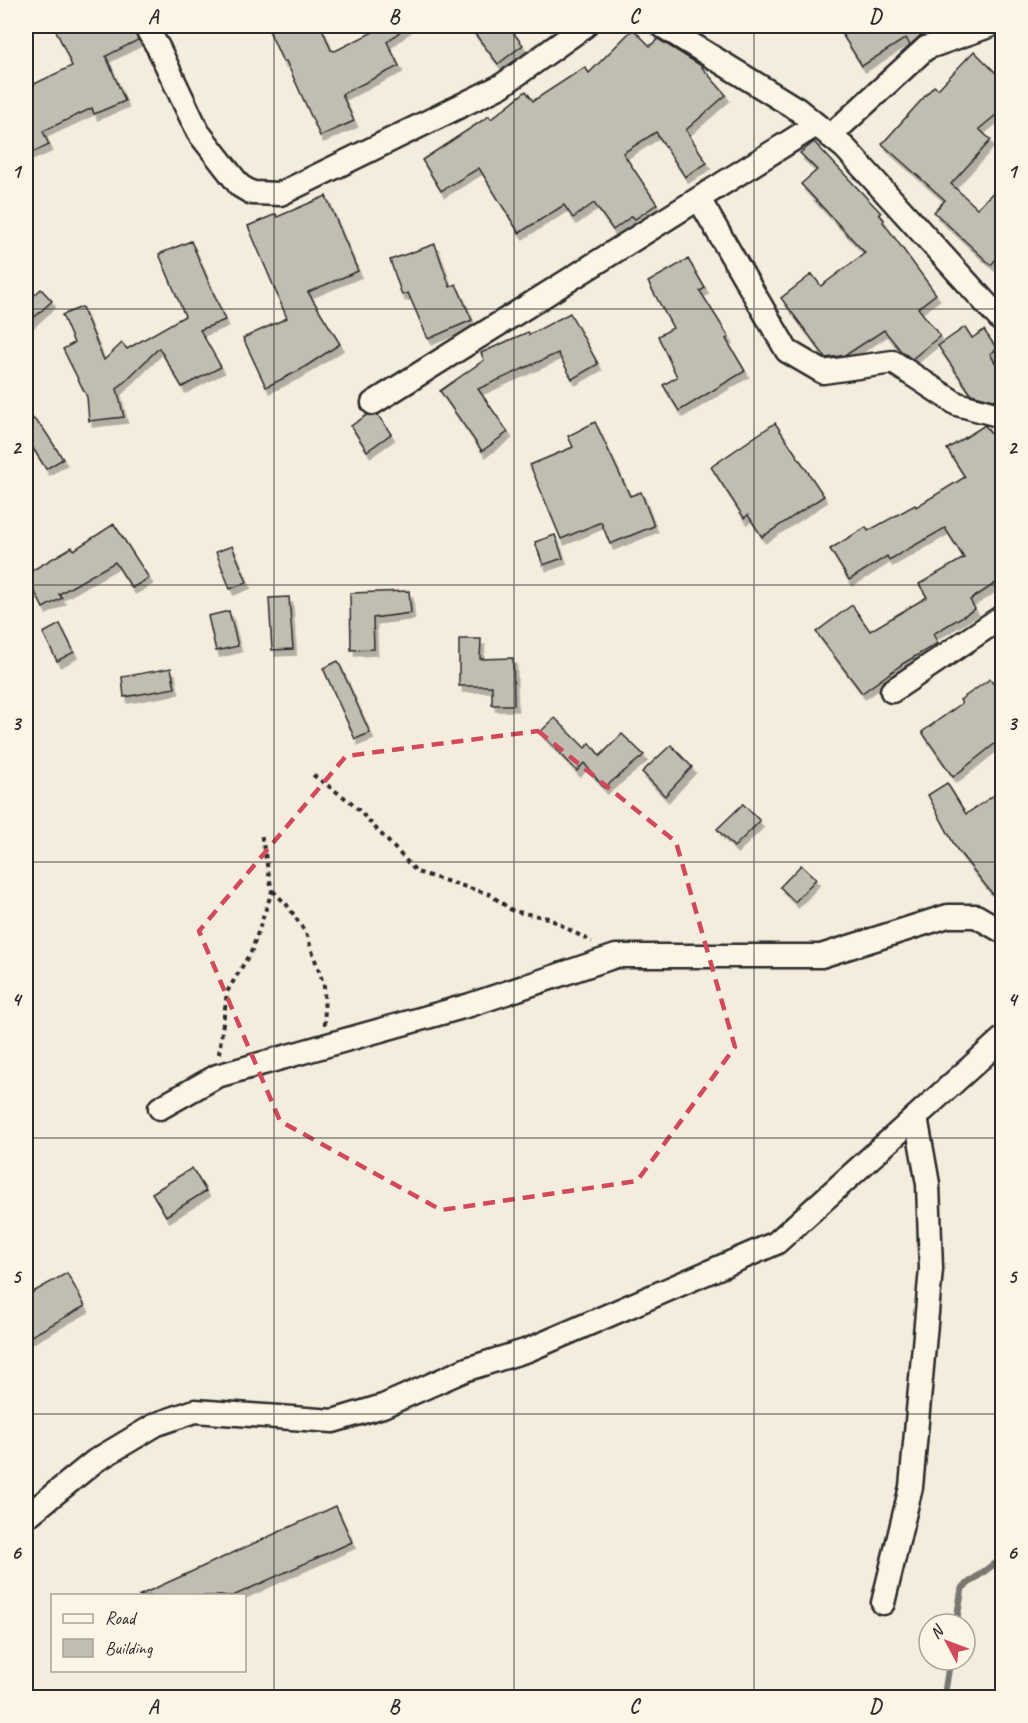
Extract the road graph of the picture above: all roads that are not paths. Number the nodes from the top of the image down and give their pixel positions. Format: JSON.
{"nodes":[{"id":1,"x":145,"y":26,"type":"edge"},
{"id":2,"x":585,"y":26,"type":"edge"},
{"id":3,"x":662,"y":26,"type":"edge"},
{"id":4,"x":988,"y":26,"type":"edge"},
{"id":5,"x":823,"y":131,"type":"junction"},
{"id":6,"x":699,"y":199,"type":"junction"},
{"id":7,"x":998,"y":307,"type":"edge"},
{"id":8,"x":373,"y":403,"type":"dead end"},
{"id":9,"x":1002,"y":416,"type":"edge"},
{"id":10,"x":1002,"y":617,"type":"edge"},
{"id":11,"x":892,"y":691,"type":"dead end"},
{"id":12,"x":1002,"y":931,"type":"edge"},
{"id":13,"x":1002,"y":1039,"type":"edge"},
{"id":14,"x":160,"y":1108,"type":"dead end"},
{"id":15,"x":916,"y":1117,"type":"junction"},
{"id":16,"x":26,"y":1517,"type":"edge"},
{"id":17,"x":883,"y":1603,"type":"dead end"}],
"edges":[{"from":1,"to":2,"type":"street"},
{"from":3,"to":5,"type":"street"},
{"from":4,"to":5,"type":"street"},
{"from":5,"to":6,"type":"street"},
{"from":5,"to":7,"type":"street"},
{"from":6,"to":8,"type":"street"},
{"from":6,"to":9,"type":"street"},
{"from":10,"to":11,"type":"street"},
{"from":12,"to":14,"type":"street"},
{"from":13,"to":15,"type":"street"},
{"from":15,"to":16,"type":"street"},
{"from":15,"to":17,"type":"street"}]}
